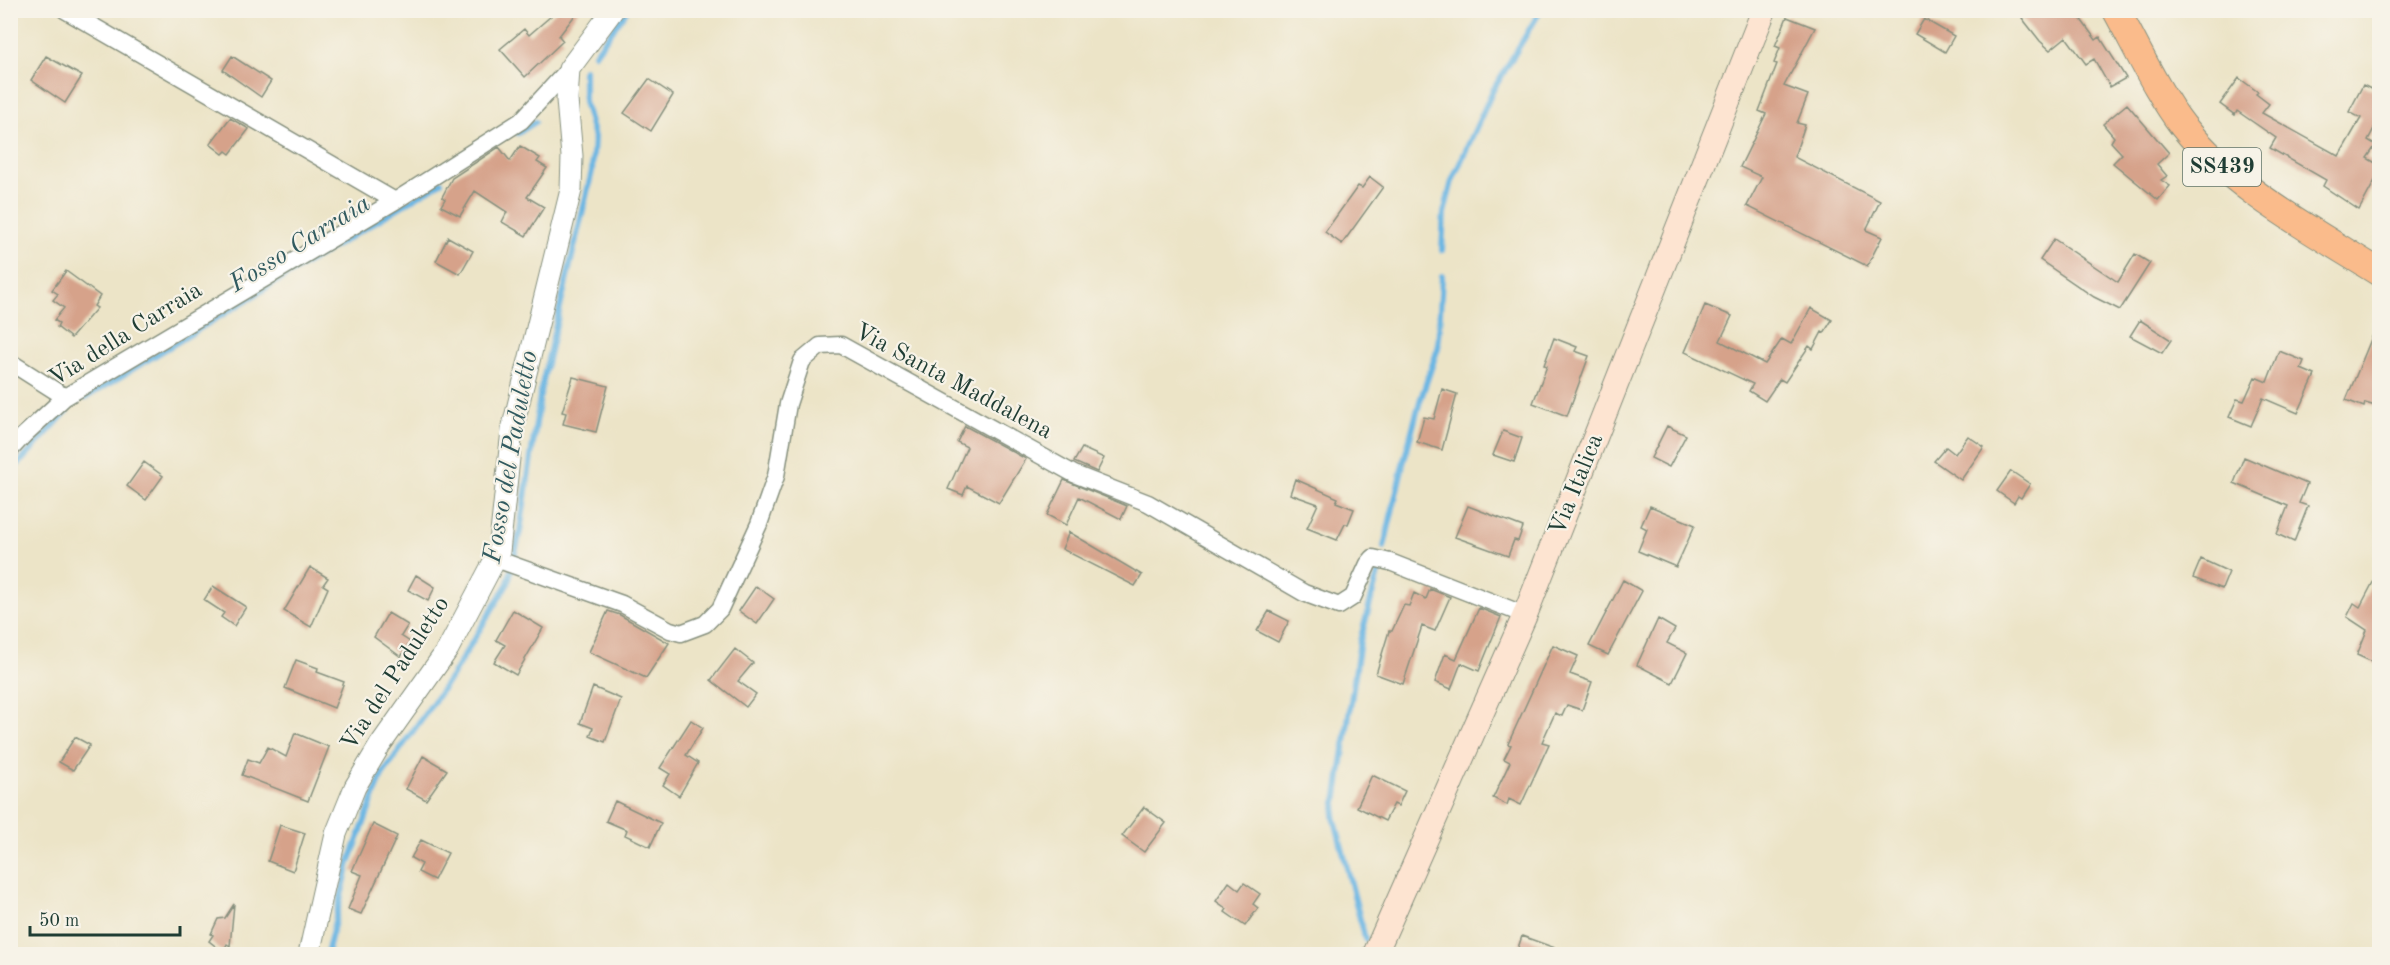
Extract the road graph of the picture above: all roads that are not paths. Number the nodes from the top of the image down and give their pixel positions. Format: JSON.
{"nodes":[{"id":1,"x":65,"y":10,"type":"edge"},
{"id":2,"x":613,"y":10,"type":"edge"},
{"id":3,"x":1764,"y":10,"type":"edge"},
{"id":4,"x":2116,"y":10,"type":"edge"},
{"id":5,"x":569,"y":69,"type":"junction"},
{"id":6,"x":395,"y":201,"type":"junction"},
{"id":7,"x":2379,"y":273,"type":"edge"},
{"id":8,"x":10,"y":362,"type":"edge"},
{"id":9,"x":65,"y":397,"type":"junction"},
{"id":10,"x":10,"y":450,"type":"edge"},
{"id":11,"x":507,"y":563,"type":"junction"},
{"id":12,"x":1526,"y":615,"type":"junction"},
{"id":13,"x":309,"y":954,"type":"edge"},
{"id":14,"x":1375,"y":954,"type":"edge"}],
"edges":[{"from":1,"to":6,"type":"street"},
{"from":2,"to":5,"type":"street"},
{"from":3,"to":12,"type":"main road","name":"Via Italica"},
{"from":4,"to":7,"type":"main road","number":"SS439"},
{"from":5,"to":6,"type":"street","name":"Via della Carraia"},
{"from":5,"to":11,"type":"street","name":"Via del Paduletto"},
{"from":6,"to":9,"type":"street","name":"Via della Carraia"},
{"from":8,"to":9,"type":"street"},
{"from":9,"to":10,"type":"street","name":"Via della Carraia"},
{"from":11,"to":12,"type":"street","name":"Via Santa Maddalena"},
{"from":11,"to":13,"type":"street","name":"Via del Paduletto"},
{"from":12,"to":14,"type":"main road","name":"Via Italica"}]}
